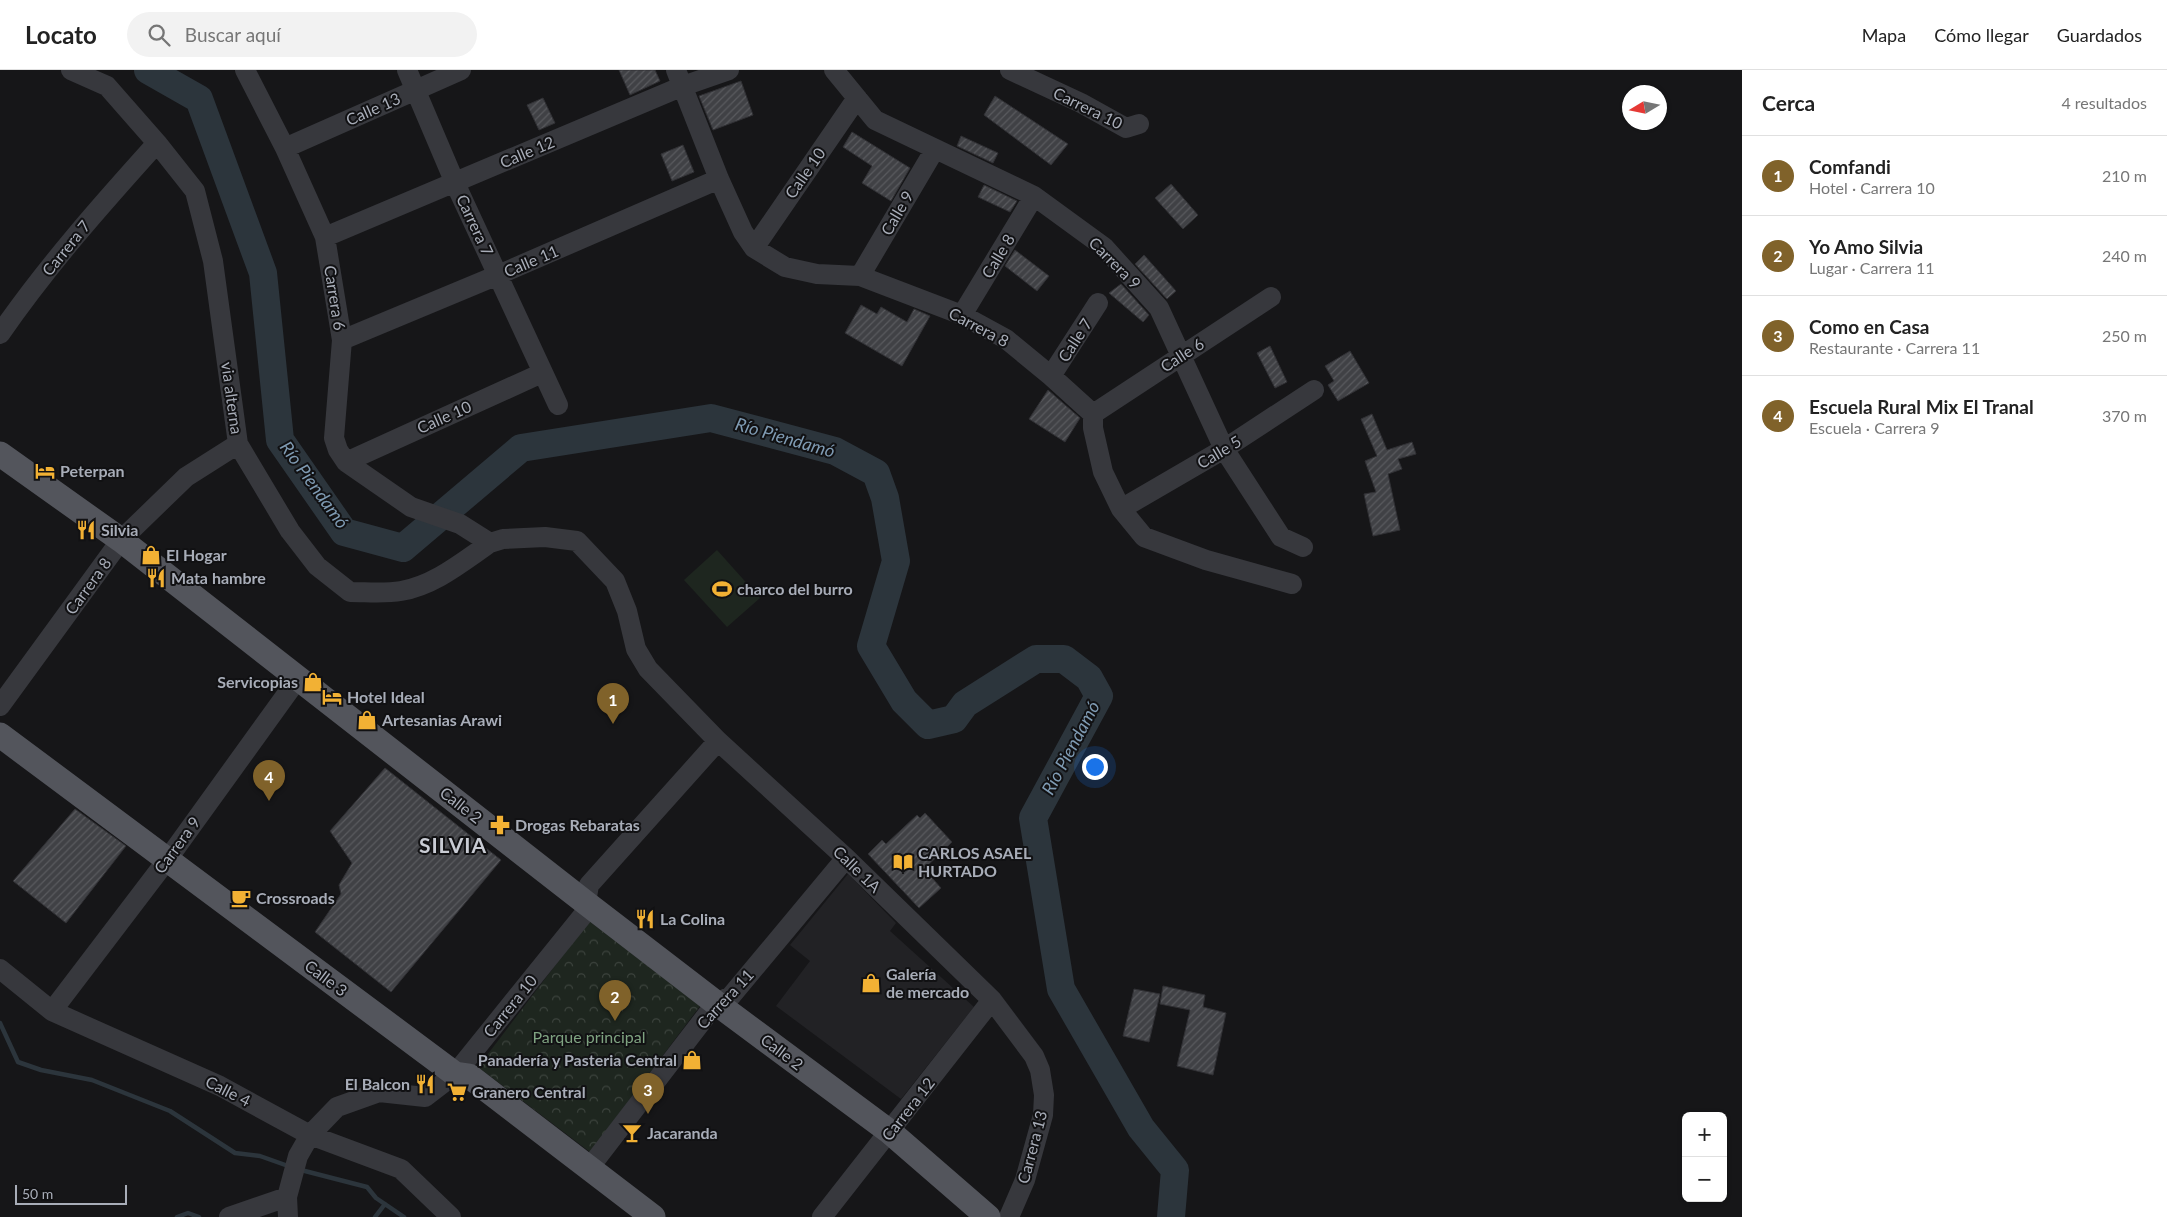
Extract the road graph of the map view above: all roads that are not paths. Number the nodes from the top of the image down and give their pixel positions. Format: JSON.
{"nodes":[{"id":1,"x":71,"y":70,"type":"edge"},
{"id":2,"x":245,"y":70,"type":"edge"},
{"id":3,"x":407,"y":70,"type":"edge"},
{"id":4,"x":461,"y":70,"type":"edge"},
{"id":5,"x":729,"y":70,"type":"edge"},
{"id":6,"x":834,"y":70,"type":"edge"},
{"id":7,"x":1010,"y":70,"type":"edge"},
{"id":8,"x":680,"y":78,"type":"edge"},
{"id":9,"x":416,"y":90,"type":"junction"},
{"id":10,"x":857,"y":98,"type":"junction"},
{"id":11,"x":1139,"y":124,"type":"dead end"},
{"id":12,"x":157,"y":143,"type":"junction"},
{"id":13,"x":285,"y":148,"type":"junction"},
{"id":14,"x":935,"y":149,"type":"junction"},
{"id":15,"x":719,"y":179,"type":"junction"},
{"id":16,"x":455,"y":182,"type":"junction"},
{"id":17,"x":1034,"y":196,"type":"junction"},
{"id":18,"x":325,"y":237,"type":"junction"},
{"id":19,"x":754,"y":248,"type":"junction"},
{"id":20,"x":498,"y":275,"type":"junction"},
{"id":21,"x":860,"y":276,"type":"junction"},
{"id":22,"x":1271,"y":297,"type":"dead end"},
{"id":23,"x":1098,"y":304,"type":"dead end"},
{"id":24,"x":962,"y":315,"type":"junction"},
{"id":25,"x":0,"y":334,"type":"edge"},
{"id":26,"x":342,"y":340,"type":"junction"},
{"id":27,"x":1180,"y":356,"type":"junction"},
{"id":28,"x":542,"y":373,"type":"junction"},
{"id":29,"x":1051,"y":376,"type":"junction"},
{"id":30,"x":1314,"y":390,"type":"dead end"},
{"id":31,"x":558,"y":406,"type":"dead end"},
{"id":32,"x":1093,"y":414,"type":"junction"},
{"id":33,"x":238,"y":444,"type":"junction"},
{"id":34,"x":1224,"y":450,"type":"junction"},
{"id":35,"x":0,"y":454,"type":"edge"},
{"id":36,"x":346,"y":462,"type":"junction"},
{"id":37,"x":1122,"y":509,"type":"junction"},
{"id":38,"x":121,"y":540,"type":"junction"},
{"id":39,"x":490,"y":544,"type":"junction"},
{"id":40,"x":1303,"y":546,"type":"dead end"},
{"id":41,"x":1292,"y":584,"type":"dead end"},
{"id":42,"x":298,"y":677,"type":"junction"},
{"id":43,"x":0,"y":706,"type":"edge"},
{"id":44,"x":0,"y":735,"type":"edge"},
{"id":45,"x":718,"y":741,"type":"junction"},
{"id":46,"x":846,"y":858,"type":"junction"},
{"id":47,"x":166,"y":860,"type":"junction"},
{"id":48,"x":586,"y":903,"type":"junction"},
{"id":49,"x":0,"y":969,"type":"edge"},
{"id":50,"x":992,"y":1000,"type":"junction"},
{"id":51,"x":716,"y":1003,"type":"junction"},
{"id":52,"x":52,"y":1011,"type":"junction"},
{"id":53,"x":455,"y":1074,"type":"junction"},
{"id":54,"x":890,"y":1132,"type":"junction"},
{"id":55,"x":310,"y":1135,"type":"junction"},
{"id":56,"x":590,"y":1167,"type":"junction"},
{"id":57,"x":289,"y":1188,"type":"junction"},
{"id":58,"x":229,"y":1217,"type":"edge"},
{"id":59,"x":288,"y":1217,"type":"edge"},
{"id":60,"x":451,"y":1217,"type":"edge"},
{"id":61,"x":653,"y":1217,"type":"edge"},
{"id":62,"x":822,"y":1217,"type":"edge"},
{"id":63,"x":988,"y":1217,"type":"edge"},
{"id":64,"x":1009,"y":1217,"type":"edge"}],
"edges":[{"from":1,"to":12,"type":"street","name":"via alterna"},
{"from":2,"to":13,"type":"street","name":"Carrera 6"},
{"from":3,"to":9,"type":"street","name":"Carrera 7"},
{"from":4,"to":9,"type":"street","name":"Calle 13"},
{"from":5,"to":8,"type":"street","name":"Calle 12"},
{"from":6,"to":10,"type":"street","name":"Carrera 9"},
{"from":7,"to":11,"type":"street","name":"Carrera 10"},
{"from":8,"to":15,"type":"street","name":"Carrera 8"},
{"from":8,"to":16,"type":"street","name":"Calle 12"},
{"from":9,"to":13,"type":"street","name":"Calle 13"},
{"from":9,"to":16,"type":"street","name":"Carrera 7"},
{"from":10,"to":14,"type":"street","name":"Carrera 9"},
{"from":10,"to":19,"type":"street","name":"Calle 10"},
{"from":12,"to":25,"type":"street","name":"Carrera 7"},
{"from":12,"to":33,"type":"street","name":"via alterna"},
{"from":13,"to":18,"type":"street","name":"Carrera 6"},
{"from":14,"to":17,"type":"street","name":"Carrera 9"},
{"from":14,"to":21,"type":"street","name":"Calle 9"},
{"from":15,"to":19,"type":"street","name":"Carrera 8"},
{"from":15,"to":20,"type":"street","name":"Calle 11"},
{"from":16,"to":18,"type":"street","name":"Calle 12"},
{"from":16,"to":20,"type":"street","name":"Carrera 7"},
{"from":17,"to":24,"type":"street","name":"Calle 8"},
{"from":17,"to":27,"type":"street","name":"Carrera 9"},
{"from":18,"to":26,"type":"street","name":"Carrera 6"},
{"from":19,"to":21,"type":"street","name":"Carrera 8"},
{"from":20,"to":26,"type":"street","name":"Calle 11"},
{"from":20,"to":28,"type":"street","name":"Carrera 7"},
{"from":21,"to":24,"type":"street","name":"Carrera 8"},
{"from":22,"to":27,"type":"street","name":"Calle 6"},
{"from":23,"to":29,"type":"street","name":"Calle 7"},
{"from":24,"to":29,"type":"street","name":"Carrera 8"},
{"from":26,"to":36,"type":"street","name":"Carrera 6"},
{"from":27,"to":32,"type":"street","name":"Calle 6"},
{"from":27,"to":34,"type":"street","name":"Carrera 9"},
{"from":28,"to":31,"type":"street","name":"Carrera 7"},
{"from":28,"to":36,"type":"street","name":"Calle 10"},
{"from":29,"to":32,"type":"street","name":"Carrera 8"},
{"from":30,"to":34,"type":"street","name":"Calle 5"},
{"from":32,"to":37,"type":"street"},
{"from":33,"to":38,"type":"street","name":"Carrera 8"},
{"from":33,"to":39,"type":"street","name":"via alterna"},
{"from":34,"to":37,"type":"street","name":"Calle 5"},
{"from":34,"to":40,"type":"street","name":"Carrera 9"},
{"from":35,"to":38,"type":"main road","name":"Calle 2"},
{"from":36,"to":39,"type":"street","name":"Carrera 6"},
{"from":37,"to":41,"type":"street"},
{"from":38,"to":42,"type":"main road","name":"Calle 2"},
{"from":38,"to":43,"type":"street","name":"Carrera 8"},
{"from":39,"to":45,"type":"street","name":"Calle 1A"},
{"from":42,"to":47,"type":"street","name":"Carrera 9"},
{"from":42,"to":48,"type":"main road","name":"Calle 2"},
{"from":44,"to":47,"type":"main road","name":"Calle 3"},
{"from":45,"to":46,"type":"street","name":"Calle 1A"},
{"from":45,"to":48,"type":"street","name":"Carrera 10"},
{"from":46,"to":50,"type":"street","name":"Calle 1A"},
{"from":46,"to":51,"type":"street","name":"Carrera 11"},
{"from":47,"to":52,"type":"street","name":"Carrera 9"},
{"from":47,"to":53,"type":"main road","name":"Calle 3"},
{"from":48,"to":51,"type":"main road","name":"Calle 2"},
{"from":48,"to":53,"type":"street","name":"Carrera 10"},
{"from":49,"to":52,"type":"street","name":"Calle 4"},
{"from":50,"to":54,"type":"street","name":"Carrera 12"},
{"from":50,"to":64,"type":"street","name":"Carrera 13"},
{"from":51,"to":54,"type":"main road","name":"Calle 2"},
{"from":51,"to":56,"type":"street","name":"Carrera 11"},
{"from":52,"to":55,"type":"street","name":"Calle 4"},
{"from":53,"to":55,"type":"street","name":"Carrera 10"},
{"from":53,"to":56,"type":"main road","name":"Calle 3"},
{"from":54,"to":62,"type":"street","name":"Carrera 12"},
{"from":54,"to":63,"type":"main road","name":"Calle 2"},
{"from":55,"to":57,"type":"street","name":"Carrera 10"},
{"from":55,"to":60,"type":"street","name":"Calle 4"},
{"from":56,"to":61,"type":"main road","name":"Calle 3"},
{"from":57,"to":58,"type":"street"},
{"from":57,"to":59,"type":"street","name":"Carrera 10"}]}
